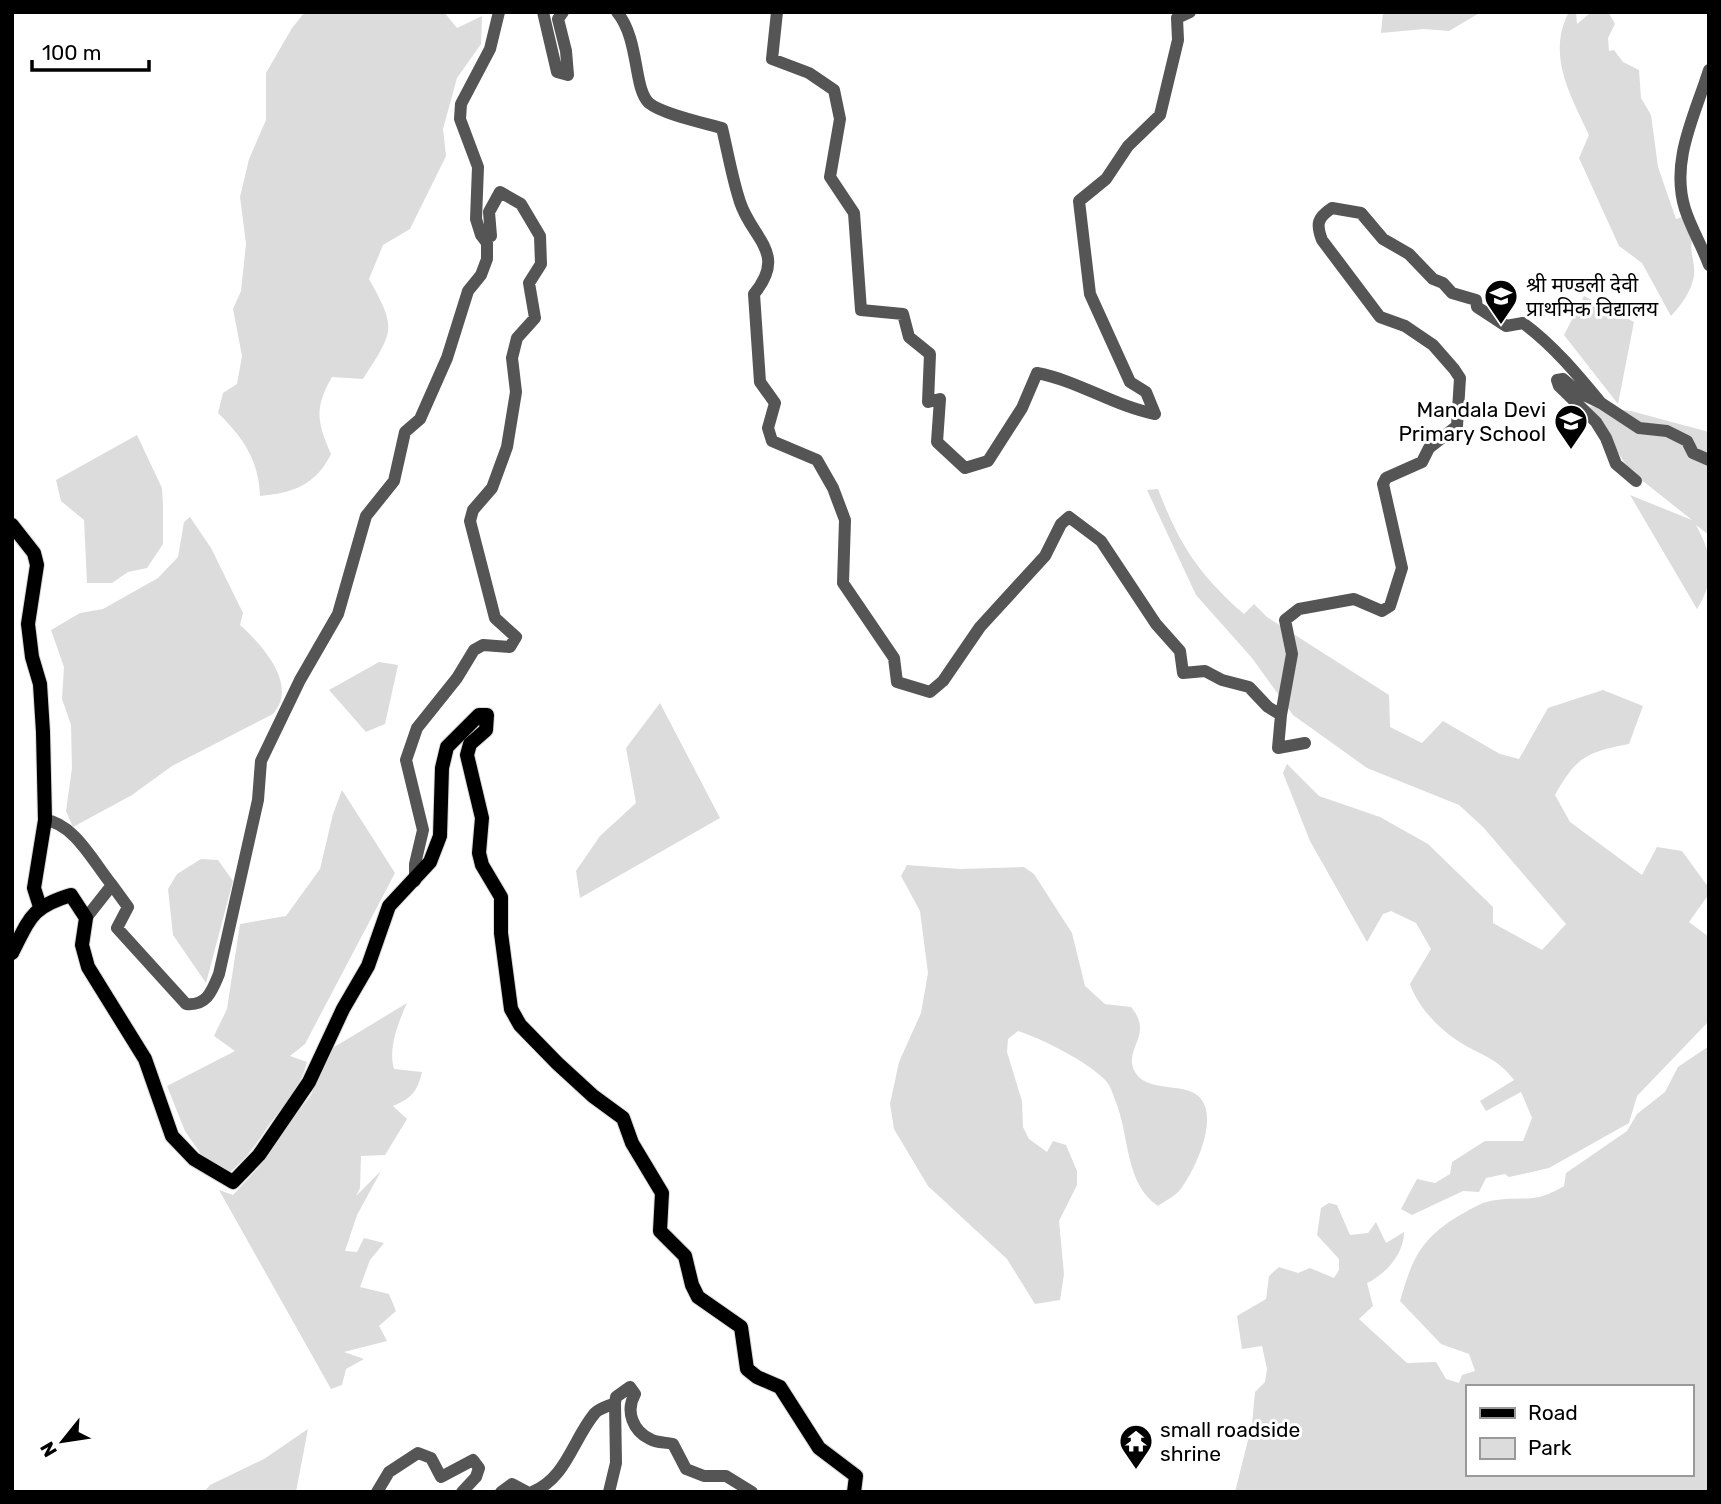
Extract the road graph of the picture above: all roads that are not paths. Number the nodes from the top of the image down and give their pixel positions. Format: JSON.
{"nodes":[{"id":1,"x":499,"y":12,"type":"edge"},
{"id":2,"x":543,"y":12,"type":"edge"},
{"id":3,"x":563,"y":12,"type":"edge"},
{"id":4,"x":617,"y":12,"type":"edge"},
{"id":5,"x":777,"y":12,"type":"edge"},
{"id":6,"x":1190,"y":12,"type":"edge"},
{"id":7,"x":1709,"y":70,"type":"edge"},
{"id":8,"x":481,"y":235,"type":"junction"},
{"id":9,"x":1709,"y":265,"type":"edge"},
{"id":10,"x":1601,"y":402,"type":"junction"},
{"id":11,"x":1709,"y":460,"type":"edge"},
{"id":12,"x":1636,"y":481,"type":"dead end"},
{"id":13,"x":12,"y":525,"type":"edge"},
{"id":14,"x":1281,"y":715,"type":"junction"},
{"id":15,"x":1305,"y":743,"type":"dead end"},
{"id":16,"x":45,"y":820,"type":"junction"},
{"id":17,"x":415,"y":881,"type":"junction"},
{"id":18,"x":112,"y":885,"type":"junction"},
{"id":19,"x":40,"y":907,"type":"junction"},
{"id":20,"x":86,"y":918,"type":"junction"},
{"id":21,"x":12,"y":953,"type":"edge"},
{"id":22,"x":615,"y":1403,"type":"junction"},
{"id":23,"x":377,"y":1492,"type":"edge"},
{"id":24,"x":462,"y":1492,"type":"edge"},
{"id":25,"x":501,"y":1492,"type":"edge"},
{"id":26,"x":529,"y":1492,"type":"edge"},
{"id":27,"x":609,"y":1492,"type":"edge"},
{"id":28,"x":752,"y":1492,"type":"edge"},
{"id":29,"x":855,"y":1492,"type":"edge"}],
"edges":[{"from":1,"to":8,"type":"street"},
{"from":2,"to":3,"type":"street"},
{"from":4,"to":14,"type":"street"},
{"from":5,"to":6,"type":"street"},
{"from":7,"to":9,"type":"street"},
{"from":8,"to":17,"type":"street"},
{"from":8,"to":18,"type":"street"},
{"from":10,"to":11,"type":"street"},
{"from":10,"to":12,"type":"street"},
{"from":10,"to":14,"type":"street"},
{"from":13,"to":16,"type":"main road"},
{"from":14,"to":15,"type":"street"},
{"from":16,"to":18,"type":"street"},
{"from":16,"to":19,"type":"main road"},
{"from":17,"to":20,"type":"main road"},
{"from":17,"to":29,"type":"main road"},
{"from":18,"to":20,"type":"street"},
{"from":19,"to":20,"type":"main road"},
{"from":19,"to":21,"type":"main road"},
{"from":22,"to":26,"type":"street"},
{"from":22,"to":27,"type":"street"},
{"from":22,"to":28,"type":"street"},
{"from":23,"to":24,"type":"street"},
{"from":25,"to":26,"type":"street"}]}
